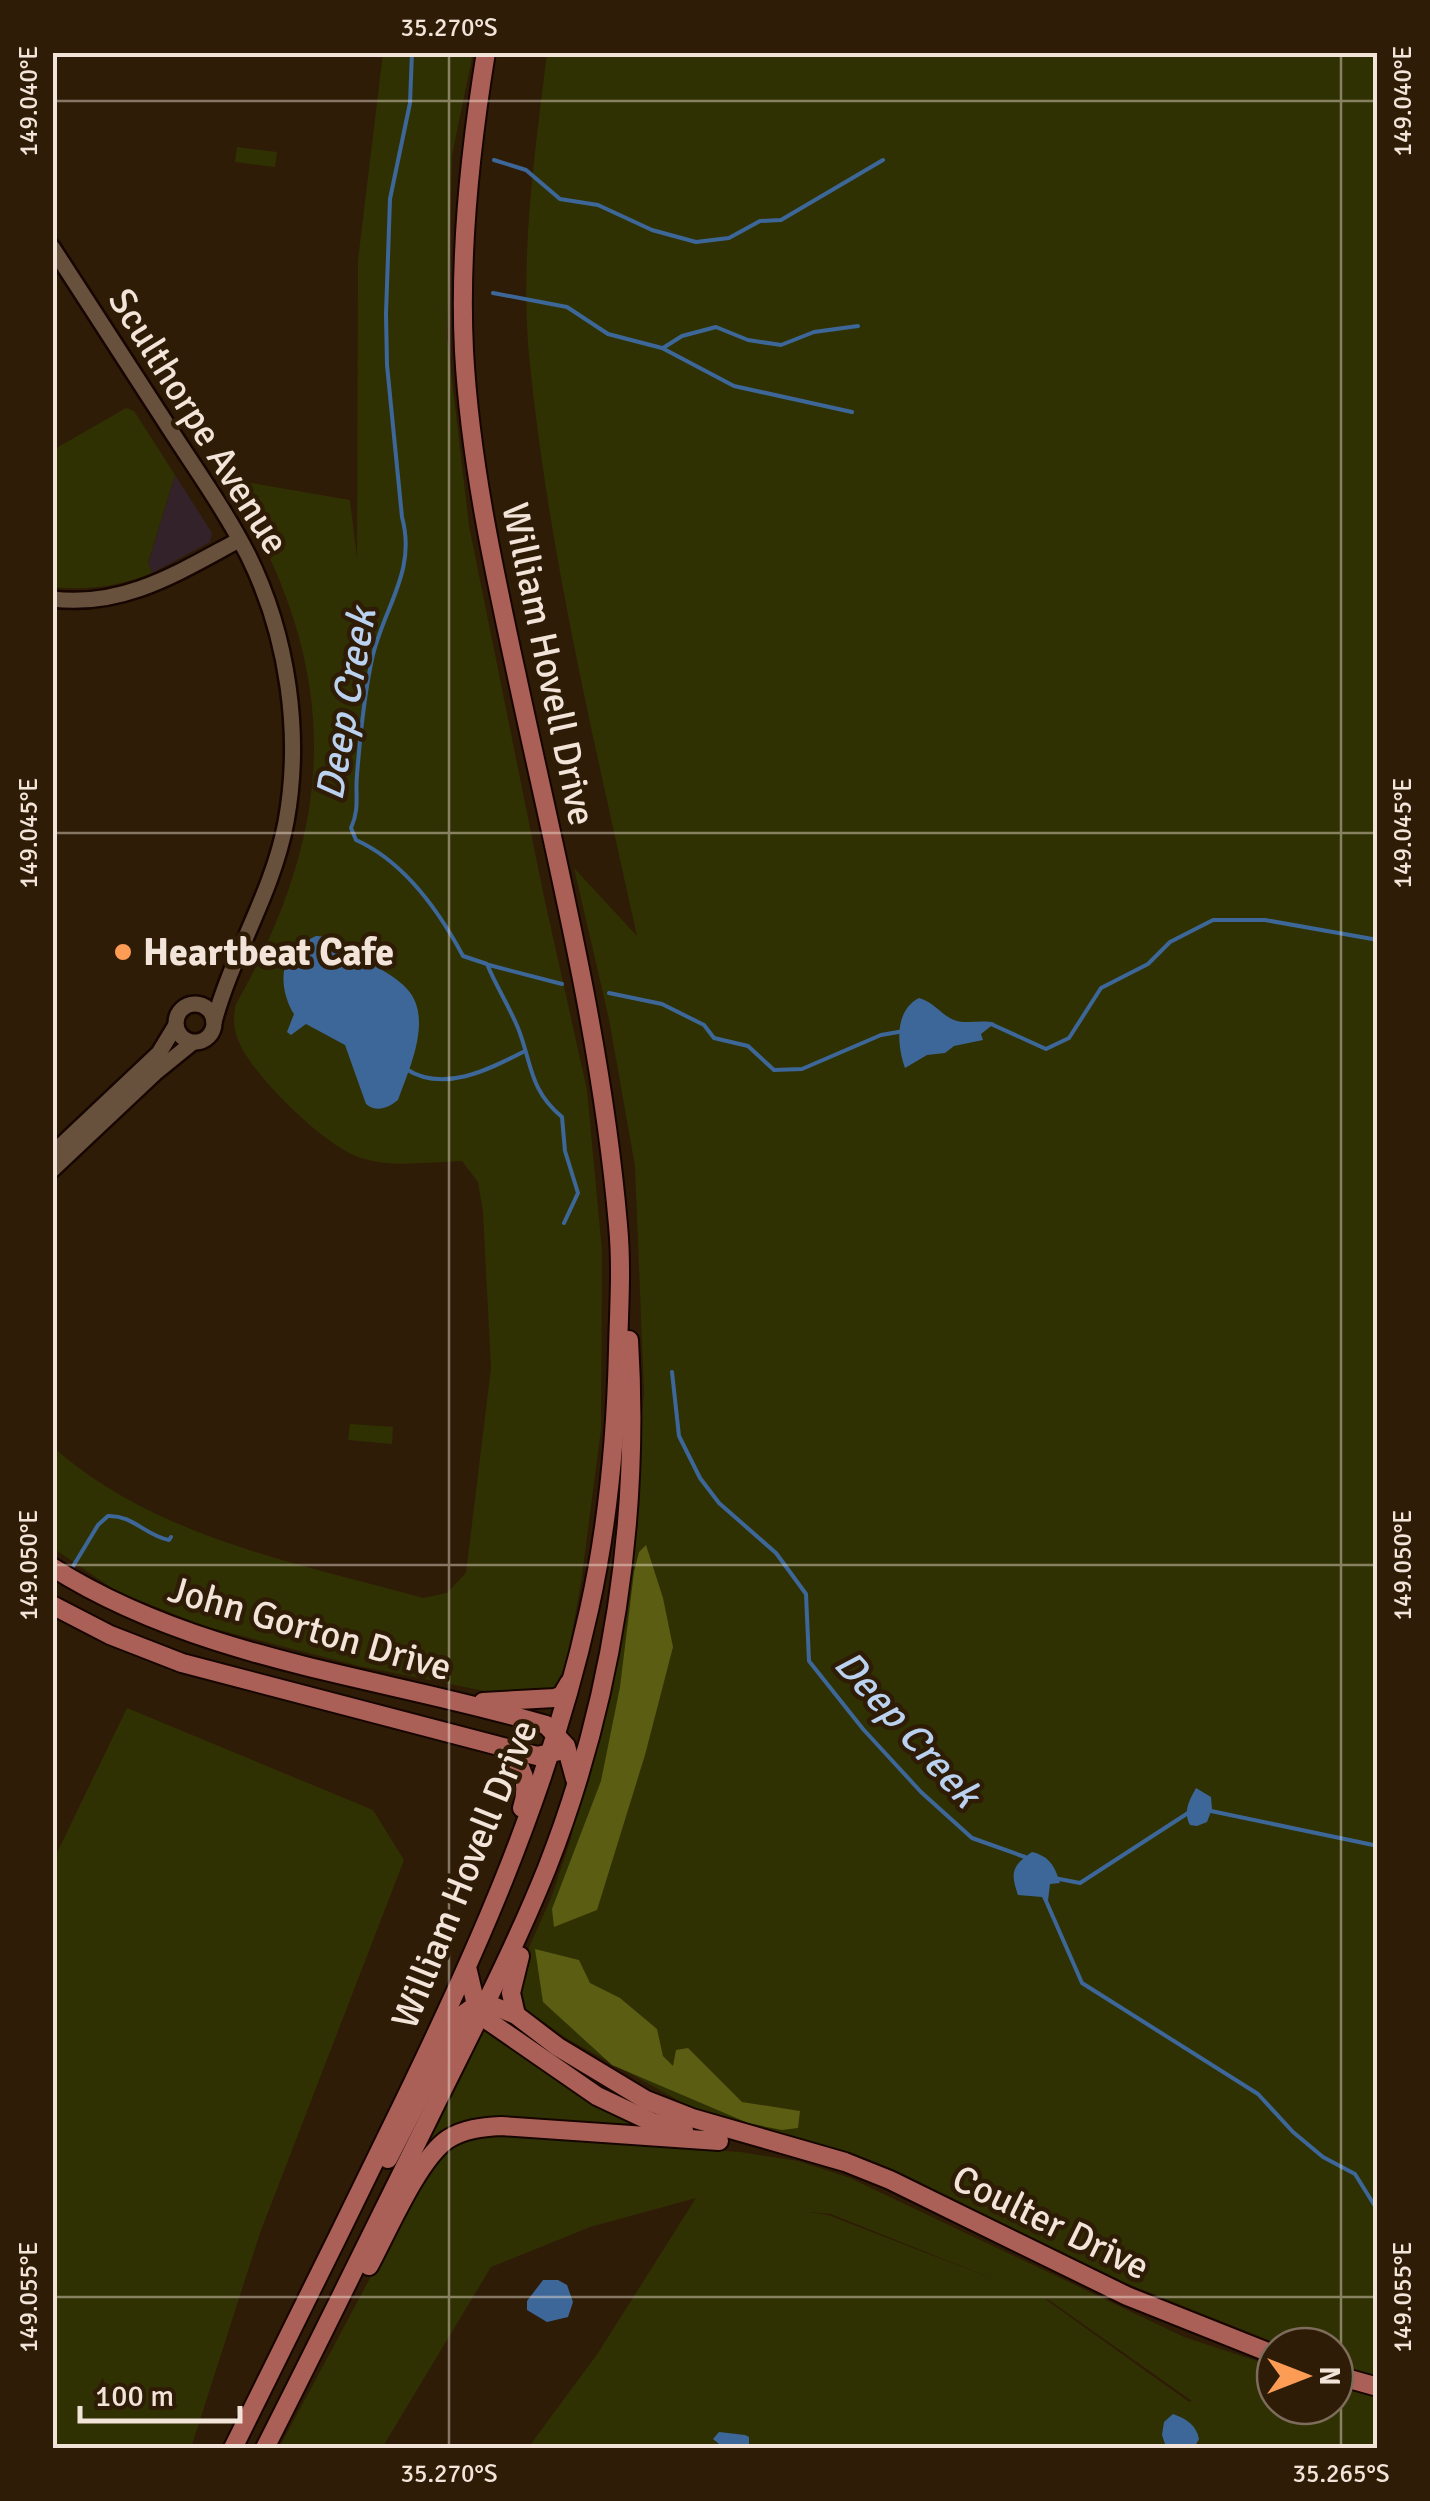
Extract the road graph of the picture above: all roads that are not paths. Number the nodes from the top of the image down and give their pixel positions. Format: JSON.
{"nodes":[{"id":1,"x":486,"y":52,"type":"edge"},
{"id":2,"x":52,"y":247,"type":"edge"},
{"id":3,"x":239,"y":540,"type":"junction"},
{"id":4,"x":52,"y":599,"type":"edge"},
{"id":5,"x":225,"y":982,"type":"junction"},
{"id":6,"x":193,"y":1004,"type":"junction"},
{"id":7,"x":214,"y":1022,"type":"junction"},
{"id":8,"x":176,"y":1025,"type":"junction"},
{"id":9,"x":192,"y":1042,"type":"junction"},
{"id":10,"x":52,"y":1154,"type":"edge"},
{"id":11,"x":52,"y":1170,"type":"edge"},
{"id":12,"x":621,"y":1284,"type":"junction"},
{"id":13,"x":52,"y":1568,"type":"edge"},
{"id":14,"x":52,"y":1605,"type":"edge"},
{"id":15,"x":573,"y":1676,"type":"junction"},
{"id":16,"x":468,"y":1705,"type":"junction"},
{"id":17,"x":592,"y":1720,"type":"junction"},
{"id":18,"x":557,"y":1744,"type":"junction"},
{"id":19,"x":498,"y":1746,"type":"junction"},
{"id":20,"x":576,"y":1780,"type":"junction"},
{"id":21,"x":548,"y":1865,"type":"junction"},
{"id":22,"x":506,"y":1877,"type":"junction"},
{"id":23,"x":468,"y":1972,"type":"junction"},
{"id":24,"x":481,"y":2007,"type":"junction"},
{"id":25,"x":516,"y":2015,"type":"junction"},
{"id":26,"x":719,"y":2141,"type":"junction"},
{"id":27,"x":798,"y":2149,"type":"junction"},
{"id":28,"x":342,"y":2230,"type":"junction"},
{"id":29,"x":1255,"y":2348,"type":"edge"},
{"id":30,"x":233,"y":2448,"type":"edge"},
{"id":31,"x":267,"y":2448,"type":"edge"}],
"edges":[{"from":1,"to":12,"type":"main road","name":"William Hovell Drive"},
{"from":2,"to":3,"type":"street","name":"Sculthorpe Avenue"},
{"from":3,"to":4,"type":"street"},
{"from":3,"to":5,"type":"street","name":"Sculthorpe Avenue"},
{"from":5,"to":6,"type":"street","name":"Sculthorpe Avenue"},
{"from":5,"to":7,"type":"street","name":"Sculthorpe Avenue"},
{"from":6,"to":7,"type":"street"},
{"from":6,"to":8,"type":"street"},
{"from":7,"to":9,"type":"street"},
{"from":8,"to":9,"type":"street"},
{"from":8,"to":10,"type":"street"},
{"from":9,"to":11,"type":"street"},
{"from":12,"to":15,"type":"main road","name":"William Hovell Drive"},
{"from":12,"to":17,"type":"main road","name":"William Hovell Drive"},
{"from":13,"to":16,"type":"main road","name":"John Gorton Drive"},
{"from":14,"to":19,"type":"main road","name":"John Gorton Drive"},
{"from":15,"to":16,"type":"main road"},
{"from":15,"to":18,"type":"main road","name":"William Hovell Drive"},
{"from":16,"to":18,"type":"main road","name":"John Gorton Drive"},
{"from":17,"to":18,"type":"main road"},
{"from":17,"to":20,"type":"main road","name":"William Hovell Drive"},
{"from":18,"to":19,"type":"main road","name":"John Gorton Drive"},
{"from":18,"to":20,"type":"main road"},
{"from":18,"to":22,"type":"main road","name":"William Hovell Drive"},
{"from":19,"to":22,"type":"main road"},
{"from":20,"to":21,"type":"main road","name":"William Hovell Drive"},
{"from":21,"to":24,"type":"main road","name":"William Hovell Drive"},
{"from":21,"to":25,"type":"main road"},
{"from":22,"to":23,"type":"main road","name":"William Hovell Drive"},
{"from":23,"to":24,"type":"main road"},
{"from":23,"to":28,"type":"main road","name":"William Hovell Drive"},
{"from":24,"to":25,"type":"main road","name":"Coulter Drive"},
{"from":24,"to":26,"type":"main road","name":"Coulter Drive"},
{"from":24,"to":28,"type":"main road"},
{"from":24,"to":31,"type":"main road","name":"William Hovell Drive"},
{"from":25,"to":27,"type":"main road","name":"Coulter Drive"},
{"from":26,"to":27,"type":"main road","name":"Coulter Drive"},
{"from":26,"to":31,"type":"main road"},
{"from":27,"to":29,"type":"main road","name":"Coulter Drive"},
{"from":28,"to":30,"type":"main road","name":"William Hovell Drive"}]}
